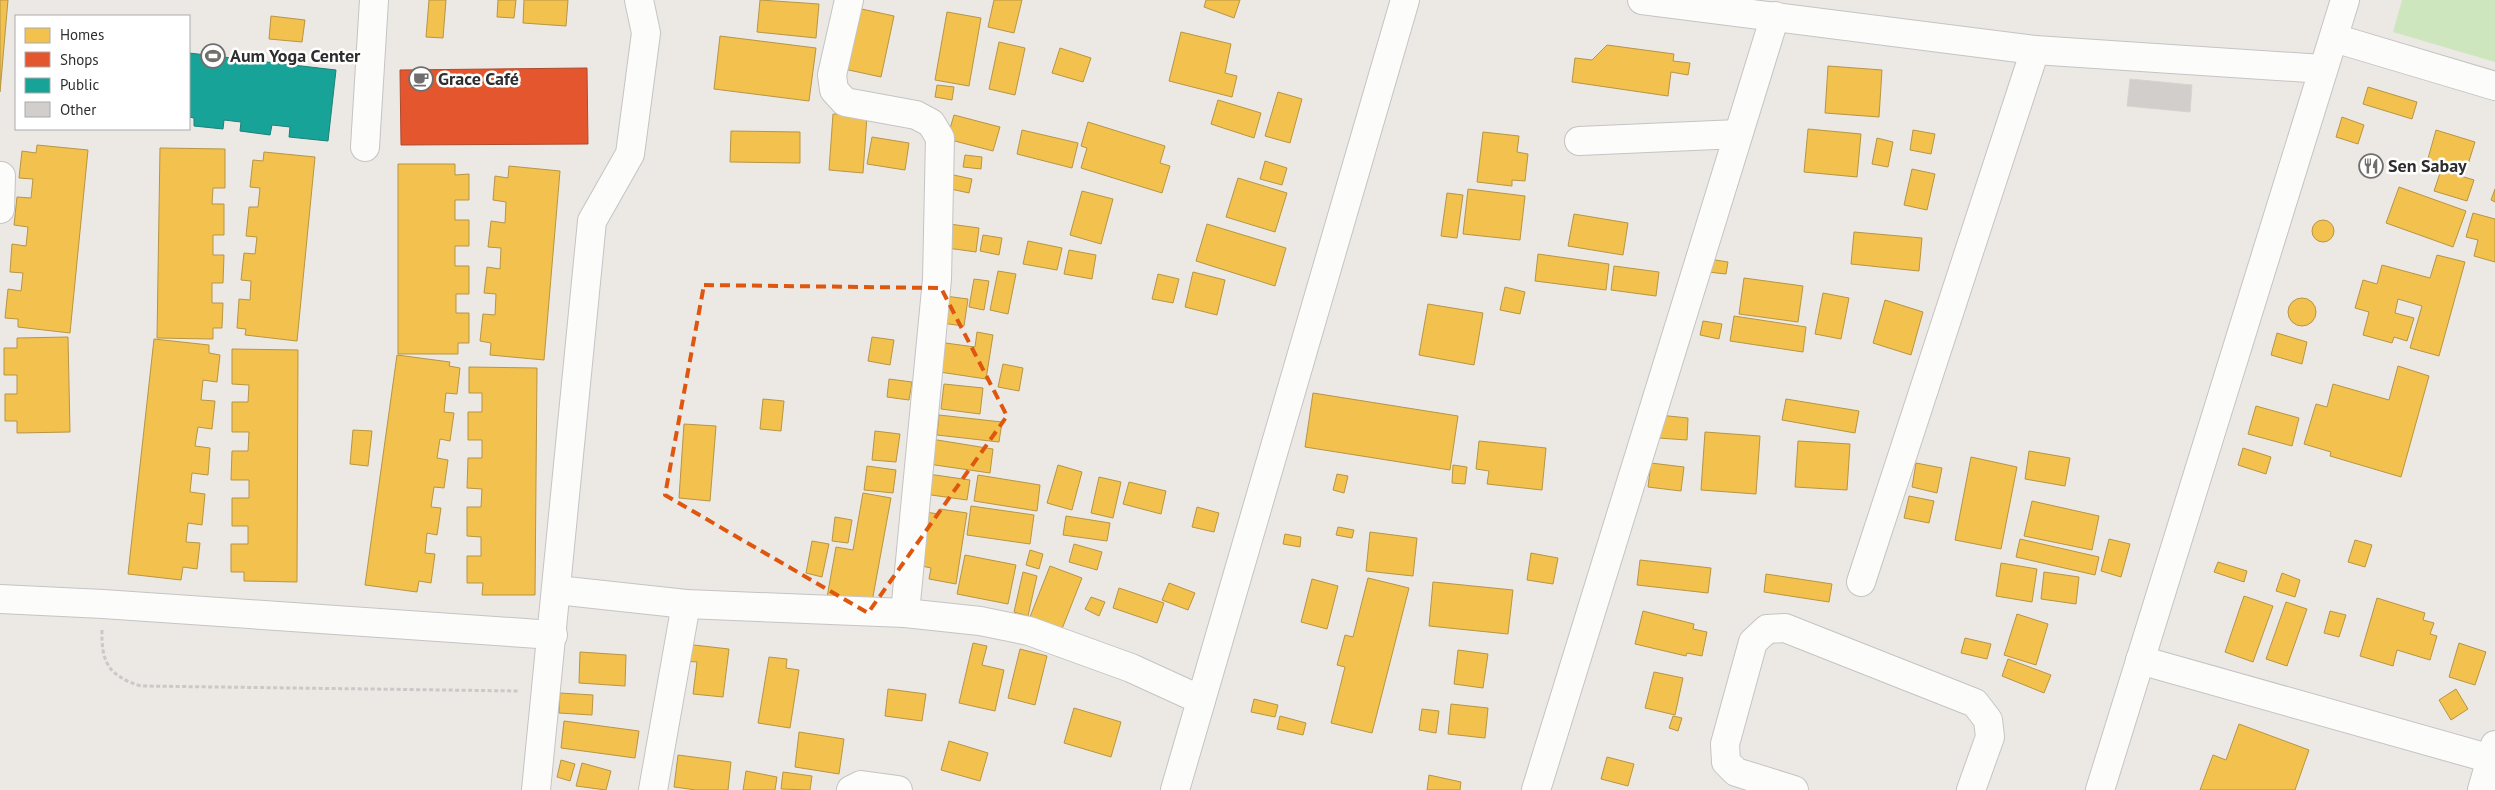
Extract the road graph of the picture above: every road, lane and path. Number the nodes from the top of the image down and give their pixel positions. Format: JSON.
{"nodes":[{"id":1,"x":374,"y":0,"type":"edge"},
{"id":2,"x":639,"y":0,"type":"edge"},
{"id":3,"x":849,"y":0,"type":"edge"},
{"id":4,"x":1405,"y":0,"type":"edge"},
{"id":5,"x":1642,"y":0,"type":"edge"},
{"id":6,"x":2345,"y":0,"type":"edge"},
{"id":7,"x":1774,"y":16,"type":"junction"},
{"id":8,"x":2334,"y":38,"type":"junction"},
{"id":9,"x":2035,"y":50,"type":"junction"},
{"id":10,"x":2323,"y":69,"type":"junction"},
{"id":11,"x":2495,"y":86,"type":"edge"},
{"id":12,"x":1738,"y":134,"type":"junction"},
{"id":13,"x":1579,"y":142,"type":"dead end"},
{"id":14,"x":365,"y":147,"type":"dead end"},
{"id":15,"x":6,"y":176,"type":"edge"},
{"id":16,"x":0,"y":209,"type":"edge"},
{"id":17,"x":1861,"y":582,"type":"dead end"},
{"id":18,"x":558,"y":590,"type":"junction"},
{"id":19,"x":0,"y":599,"type":"edge"},
{"id":20,"x":103,"y":604,"type":"junction"},
{"id":21,"x":686,"y":604,"type":"junction"},
{"id":22,"x":905,"y":613,"type":"junction"},
{"id":23,"x":553,"y":635,"type":"junction"},
{"id":24,"x":2140,"y":660,"type":"junction"},
{"id":25,"x":545,"y":691,"type":"junction"},
{"id":26,"x":1201,"y":700,"type":"junction"},
{"id":27,"x":2494,"y":755,"type":"edge"},
{"id":28,"x":536,"y":790,"type":"edge"},
{"id":29,"x":653,"y":790,"type":"edge"},
{"id":30,"x":851,"y":790,"type":"edge"},
{"id":31,"x":898,"y":790,"type":"edge"},
{"id":32,"x":1176,"y":790,"type":"edge"},
{"id":33,"x":1536,"y":790,"type":"edge"},
{"id":34,"x":1794,"y":790,"type":"edge"},
{"id":35,"x":1971,"y":790,"type":"edge"},
{"id":36,"x":2100,"y":790,"type":"edge"},
{"id":37,"x":2482,"y":790,"type":"edge"}],
"edges":[{"from":1,"to":14,"type":"street"},
{"from":2,"to":18,"type":"street"},
{"from":3,"to":22,"type":"street"},
{"from":4,"to":26,"type":"street"},
{"from":5,"to":7,"type":"street"},
{"from":6,"to":8,"type":"street"},
{"from":7,"to":9,"type":"street"},
{"from":7,"to":12,"type":"street"},
{"from":8,"to":10,"type":"street"},
{"from":8,"to":11,"type":"street"},
{"from":9,"to":10,"type":"street"},
{"from":9,"to":17,"type":"street"},
{"from":10,"to":24,"type":"street"},
{"from":12,"to":13,"type":"street"},
{"from":12,"to":33,"type":"street"},
{"from":15,"to":16,"type":"street"},
{"from":18,"to":21,"type":"street"},
{"from":18,"to":23,"type":"street"},
{"from":19,"to":20,"type":"street"},
{"from":20,"to":23,"type":"street"},
{"from":20,"to":25,"type":"path"},
{"from":21,"to":22,"type":"street"},
{"from":21,"to":29,"type":"street"},
{"from":22,"to":26,"type":"street"},
{"from":23,"to":25,"type":"street"},
{"from":24,"to":27,"type":"street"},
{"from":24,"to":36,"type":"street"},
{"from":25,"to":28,"type":"street"},
{"from":26,"to":32,"type":"street"},
{"from":27,"to":37,"type":"street"},
{"from":30,"to":31,"type":"street"},
{"from":34,"to":35,"type":"street"}]}
